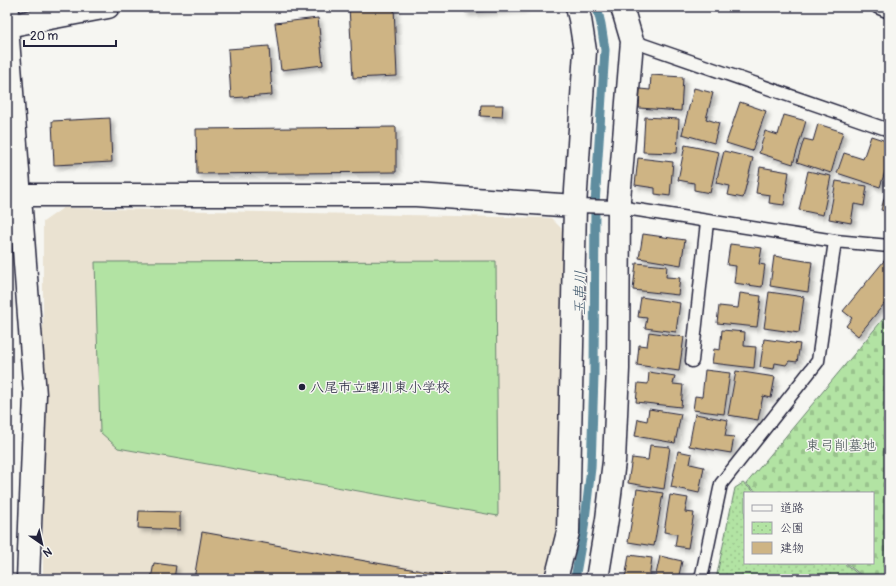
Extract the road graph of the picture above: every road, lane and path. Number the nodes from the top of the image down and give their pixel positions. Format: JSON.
{"nodes":[{"id":1,"x":8,"y":7,"type":"edge"},
{"id":2,"x":108,"y":7,"type":"edge"},
{"id":3,"x":577,"y":7,"type":"edge"},
{"id":4,"x":622,"y":7,"type":"edge"},
{"id":5,"x":877,"y":7,"type":"edge"},
{"id":6,"x":889,"y":12,"type":"edge"},
{"id":7,"x":7,"y":26,"type":"edge"},
{"id":8,"x":632,"y":41,"type":"junction"},
{"id":9,"x":889,"y":130,"type":"edge"},
{"id":10,"x":21,"y":195,"type":"junction"},
{"id":11,"x":575,"y":206,"type":"junction"},
{"id":12,"x":619,"y":207,"type":"junction"},
{"id":13,"x":707,"y":222,"type":"junction"},
{"id":14,"x":835,"y":241,"type":"junction"},
{"id":15,"x":889,"y":246,"type":"edge"},
{"id":16,"x":692,"y":361,"type":"dead end"},
{"id":17,"x":28,"y":579,"type":"edge"},
{"id":18,"x":556,"y":579,"type":"edge"},
{"id":19,"x":597,"y":579,"type":"edge"},
{"id":20,"x":701,"y":579,"type":"edge"}],
"edges":[{"from":1,"to":7,"type":"street"},
{"from":2,"to":7,"type":"street"},
{"from":3,"to":11,"type":"street"},
{"from":4,"to":8,"type":"street"},
{"from":5,"to":6,"type":"lane"},
{"from":7,"to":10,"type":"street"},
{"from":8,"to":9,"type":"lane"},
{"from":8,"to":12,"type":"street"},
{"from":10,"to":11,"type":"street"},
{"from":10,"to":17,"type":"street"},
{"from":11,"to":12,"type":"lane"},
{"from":11,"to":18,"type":"street"},
{"from":12,"to":13,"type":"lane"},
{"from":12,"to":19,"type":"street"},
{"from":13,"to":14,"type":"lane"},
{"from":13,"to":16,"type":"lane"},
{"from":14,"to":15,"type":"lane"},
{"from":14,"to":20,"type":"lane"}]}
